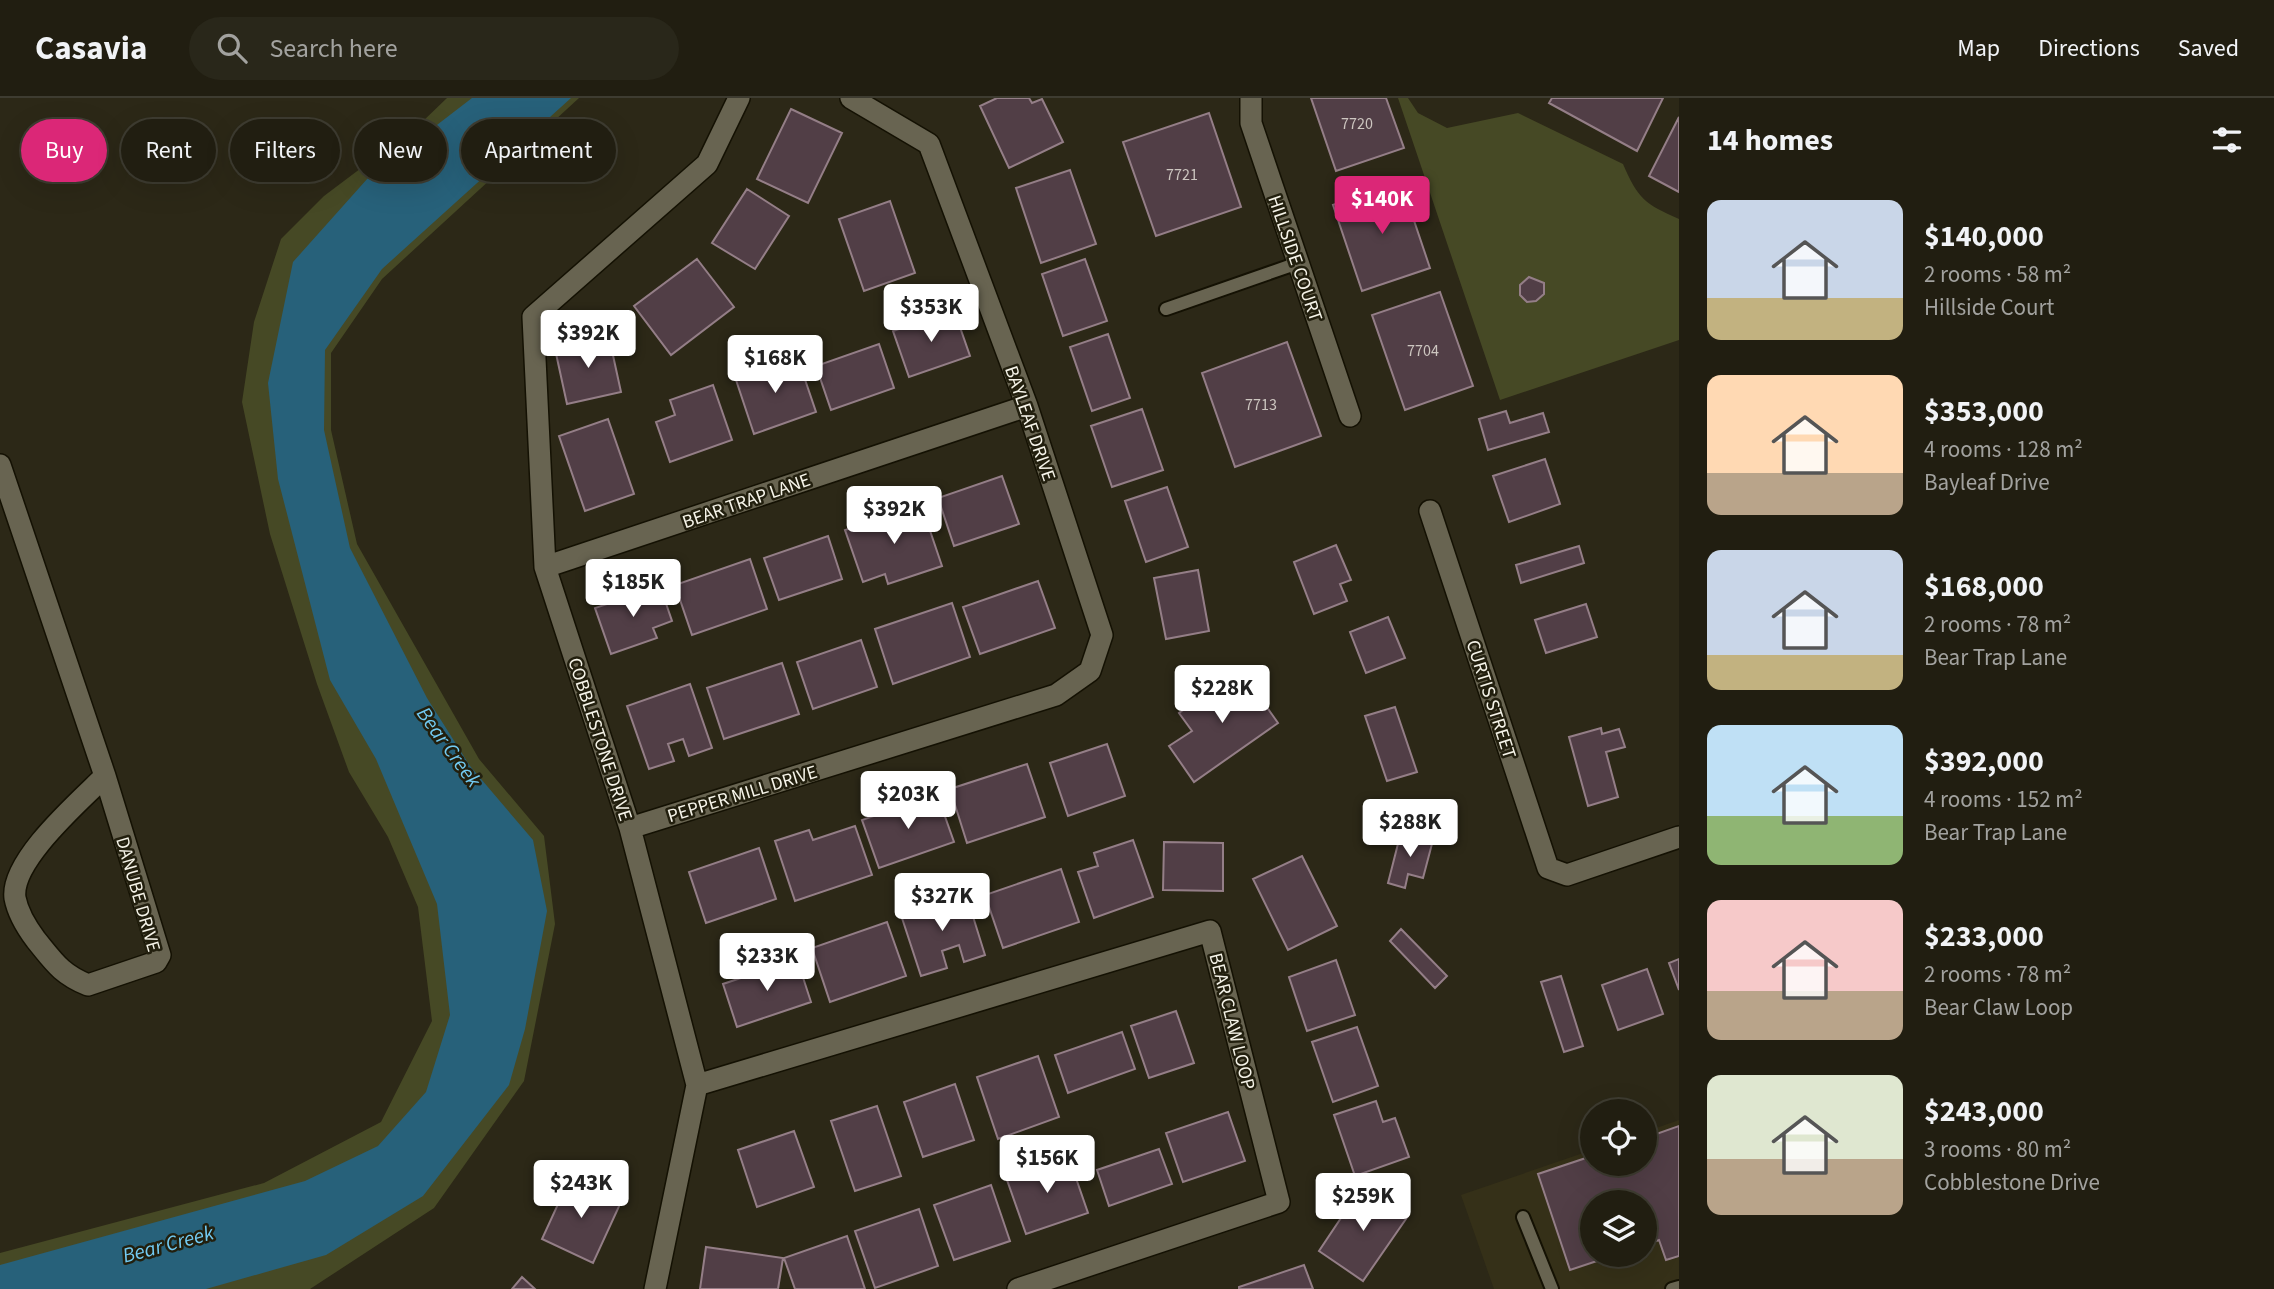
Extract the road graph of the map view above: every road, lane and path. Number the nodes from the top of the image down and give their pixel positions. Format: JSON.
{"nodes":[{"id":1,"x":739,"y":98,"type":"edge"},
{"id":2,"x":851,"y":98,"type":"edge"},
{"id":3,"x":1251,"y":98,"type":"edge"},
{"id":4,"x":1298,"y":263,"type":"junction"},
{"id":5,"x":1166,"y":309,"type":"dead end"},
{"id":6,"x":1027,"y":406,"type":"junction"},
{"id":7,"x":1350,"y":416,"type":"dead end"},
{"id":8,"x":0,"y":465,"type":"edge"},
{"id":9,"x":6,"y":500,"type":"edge"},
{"id":10,"x":1430,"y":511,"type":"dead end"},
{"id":11,"x":545,"y":567,"type":"junction"},
{"id":12,"x":1090,"y":671,"type":"joint"},
{"id":13,"x":105,"y":776,"type":"junction"},
{"id":14,"x":630,"y":828,"type":"junction"},
{"id":15,"x":1679,"y":837,"type":"edge"},
{"id":16,"x":696,"y":1084,"type":"junction"},
{"id":17,"x":1523,"y":1217,"type":"dead end"},
{"id":18,"x":1679,"y":1287,"type":"edge"},
{"id":19,"x":655,"y":1289,"type":"edge"},
{"id":20,"x":1018,"y":1289,"type":"edge"},
{"id":21,"x":1552,"y":1289,"type":"edge"},
{"id":22,"x":1672,"y":1289,"type":"edge"}],
"edges":[{"from":1,"to":11,"type":"street","name":"COBBLESTONE DRIVE"},
{"from":2,"to":6,"type":"street","name":"BAYLEAF DRIVE"},
{"from":3,"to":4,"type":"street","name":"HILLSIDE COURT"},
{"from":4,"to":5,"type":"lane"},
{"from":4,"to":7,"type":"street","name":"HILLSIDE COURT"},
{"from":6,"to":11,"type":"street","name":"BEAR TRAP LANE"},
{"from":6,"to":12,"type":"street","name":"BAYLEAF DRIVE"},
{"from":8,"to":9,"type":"street","name":"DANUBE DRIVE"},
{"from":9,"to":13,"type":"street","name":"DANUBE DRIVE"},
{"from":10,"to":15,"type":"street","name":"CURTIS STREET"},
{"from":11,"to":14,"type":"street","name":"COBBLESTONE DRIVE"},
{"from":12,"to":14,"type":"street","name":"PEPPER MILL DRIVE"},
{"from":13,"to":13,"type":"street","name":"DANUBE DRIVE"},
{"from":14,"to":16,"type":"street","name":"COBBLESTONE DRIVE"},
{"from":16,"to":19,"type":"street","name":"COBBLESTONE DRIVE"},
{"from":16,"to":20,"type":"street","name":"BEAR CLAW LOOP"},
{"from":17,"to":21,"type":"lane"},
{"from":18,"to":22,"type":"lane"}]}
